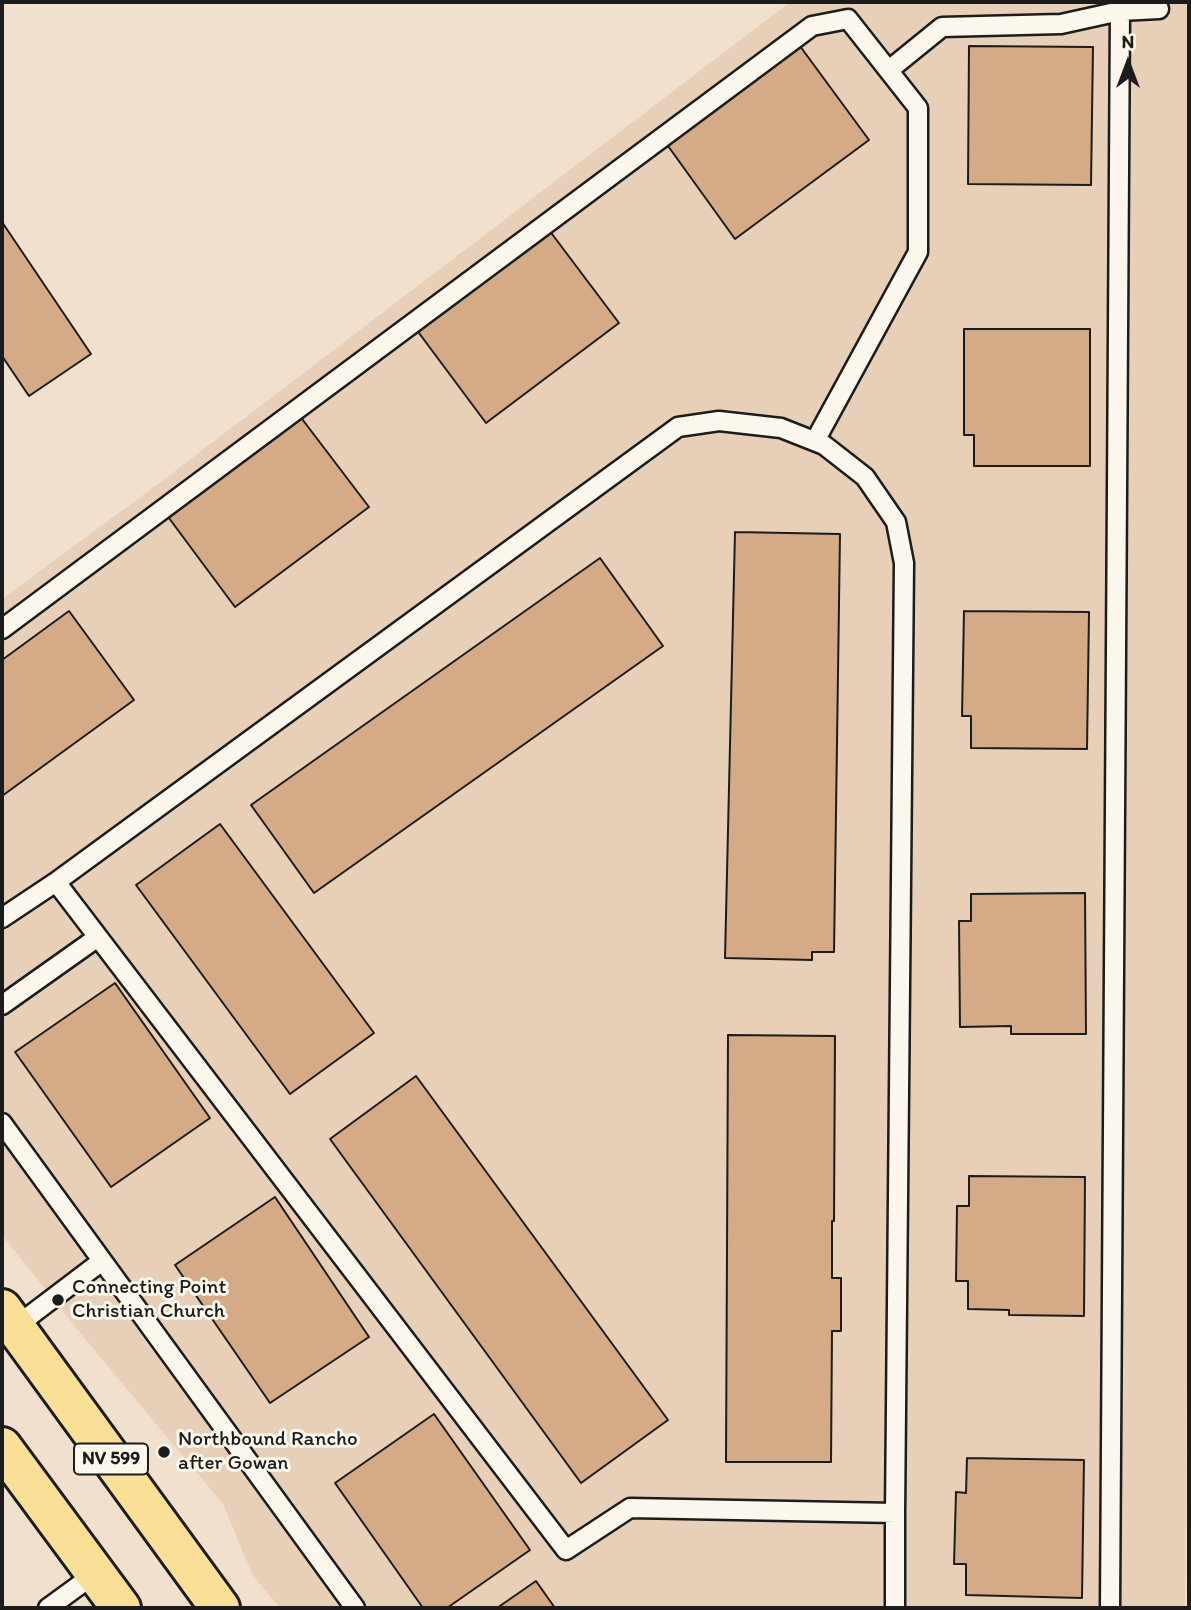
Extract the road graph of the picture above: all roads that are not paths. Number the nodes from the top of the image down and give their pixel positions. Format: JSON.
{"nodes":[{"id":1,"x":1159,"y":9,"type":"dead end"},
{"id":2,"x":1121,"y":11,"type":"junction"},
{"id":3,"x":889,"y":71,"type":"junction"},
{"id":4,"x":815,"y":441,"type":"junction"},
{"id":5,"x":2,"y":629,"type":"edge"},
{"id":6,"x":56,"y":882,"type":"junction"},
{"id":7,"x":2,"y":918,"type":"edge"},
{"id":8,"x":99,"y":937,"type":"junction"},
{"id":9,"x":2,"y":1005,"type":"edge"},
{"id":10,"x":2,"y":1123,"type":"edge"},
{"id":11,"x":102,"y":1261,"type":"junction"},
{"id":12,"x":8,"y":1318,"type":"edge"},
{"id":13,"x":2,"y":1447,"type":"edge"},
{"id":14,"x":895,"y":1513,"type":"junction"},
{"id":15,"x":96,"y":1573,"type":"junction"},
{"id":16,"x":48,"y":1608,"type":"edge"},
{"id":17,"x":121,"y":1608,"type":"edge"},
{"id":18,"x":220,"y":1608,"type":"edge"},
{"id":19,"x":355,"y":1608,"type":"edge"},
{"id":20,"x":894,"y":1608,"type":"edge"},
{"id":21,"x":1110,"y":1608,"type":"edge"}],
"edges":[{"from":1,"to":2,"type":"lane"},
{"from":2,"to":3,"type":"lane"},
{"from":2,"to":21,"type":"lane"},
{"from":3,"to":4,"type":"lane"},
{"from":3,"to":5,"type":"lane"},
{"from":4,"to":6,"type":"lane"},
{"from":4,"to":14,"type":"lane"},
{"from":6,"to":7,"type":"lane"},
{"from":6,"to":8,"type":"lane"},
{"from":8,"to":9,"type":"lane"},
{"from":8,"to":14,"type":"lane"},
{"from":10,"to":11,"type":"lane"},
{"from":11,"to":12,"type":"lane"},
{"from":11,"to":19,"type":"lane"},
{"from":12,"to":18,"type":"main road","number":"NV 599"},
{"from":13,"to":15,"type":"main road"},
{"from":14,"to":20,"type":"lane"},
{"from":15,"to":16,"type":"lane"},
{"from":15,"to":17,"type":"main road"}]}
